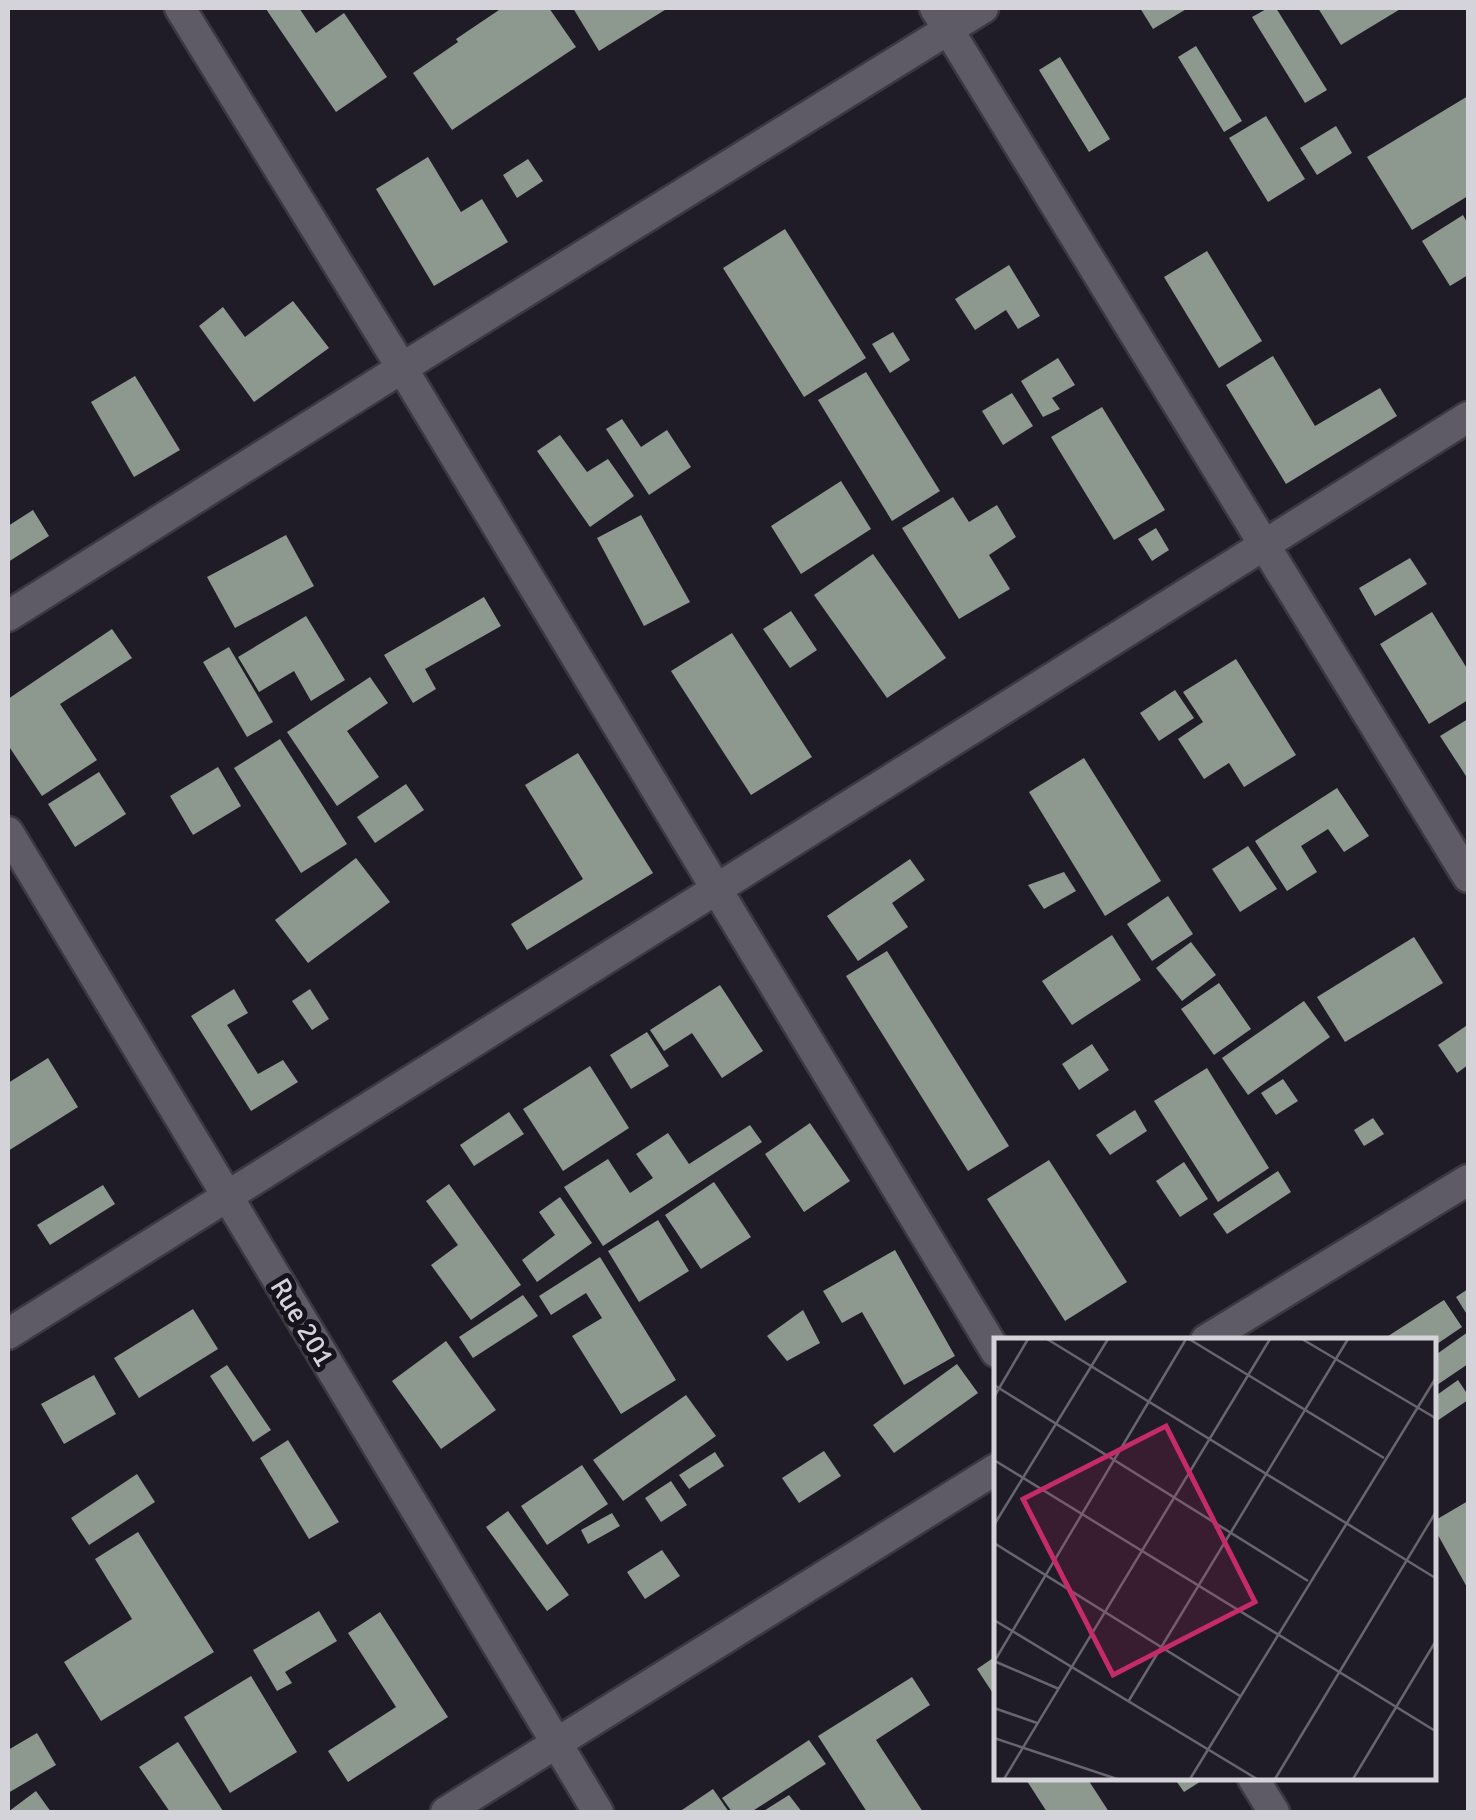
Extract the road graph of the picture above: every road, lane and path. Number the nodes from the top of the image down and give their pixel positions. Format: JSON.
{"nodes":[{"id":1,"x":180,"y":8,"type":"edge"},
{"id":2,"x":983,"y":8,"type":"edge"},
{"id":3,"x":941,"y":18,"type":"edge"},
{"id":4,"x":402,"y":368,"type":"junction"},
{"id":5,"x":1468,"y":417,"type":"edge"},
{"id":6,"x":1264,"y":546,"type":"junction"},
{"id":7,"x":8,"y":616,"type":"edge"},
{"id":8,"x":8,"y":832,"type":"edge"},
{"id":9,"x":1468,"y":877,"type":"edge"},
{"id":10,"x":716,"y":889,"type":"junction"},
{"id":11,"x":1468,"y":1180,"type":"edge"},
{"id":12,"x":228,"y":1197,"type":"junction"},
{"id":13,"x":8,"y":1334,"type":"edge"},
{"id":14,"x":1209,"y":1338,"type":"edge"},
{"id":15,"x":994,"y":1349,"type":"edge"},
{"id":16,"x":994,"y":1470,"type":"edge"},
{"id":17,"x":557,"y":1744,"type":"junction"},
{"id":18,"x":1254,"y":1780,"type":"edge"},
{"id":19,"x":446,"y":1812,"type":"edge"},
{"id":20,"x":598,"y":1812,"type":"edge"},
{"id":21,"x":1274,"y":1812,"type":"edge"}],
"edges":[{"from":1,"to":4,"type":"street"},
{"from":2,"to":3,"type":"street"},
{"from":3,"to":4,"type":"street"},
{"from":3,"to":6,"type":"street"},
{"from":4,"to":7,"type":"street"},
{"from":4,"to":10,"type":"street"},
{"from":5,"to":6,"type":"street"},
{"from":6,"to":9,"type":"street"},
{"from":6,"to":10,"type":"street"},
{"from":8,"to":12,"type":"street","name":"Rue 201"},
{"from":10,"to":12,"type":"street"},
{"from":10,"to":15,"type":"street"},
{"from":11,"to":14,"type":"street"},
{"from":12,"to":13,"type":"street"},
{"from":12,"to":17,"type":"street","name":"Rue 201"},
{"from":16,"to":17,"type":"street"},
{"from":17,"to":19,"type":"street"},
{"from":17,"to":20,"type":"street","name":"Rue 201"},
{"from":18,"to":21,"type":"street"}]}
